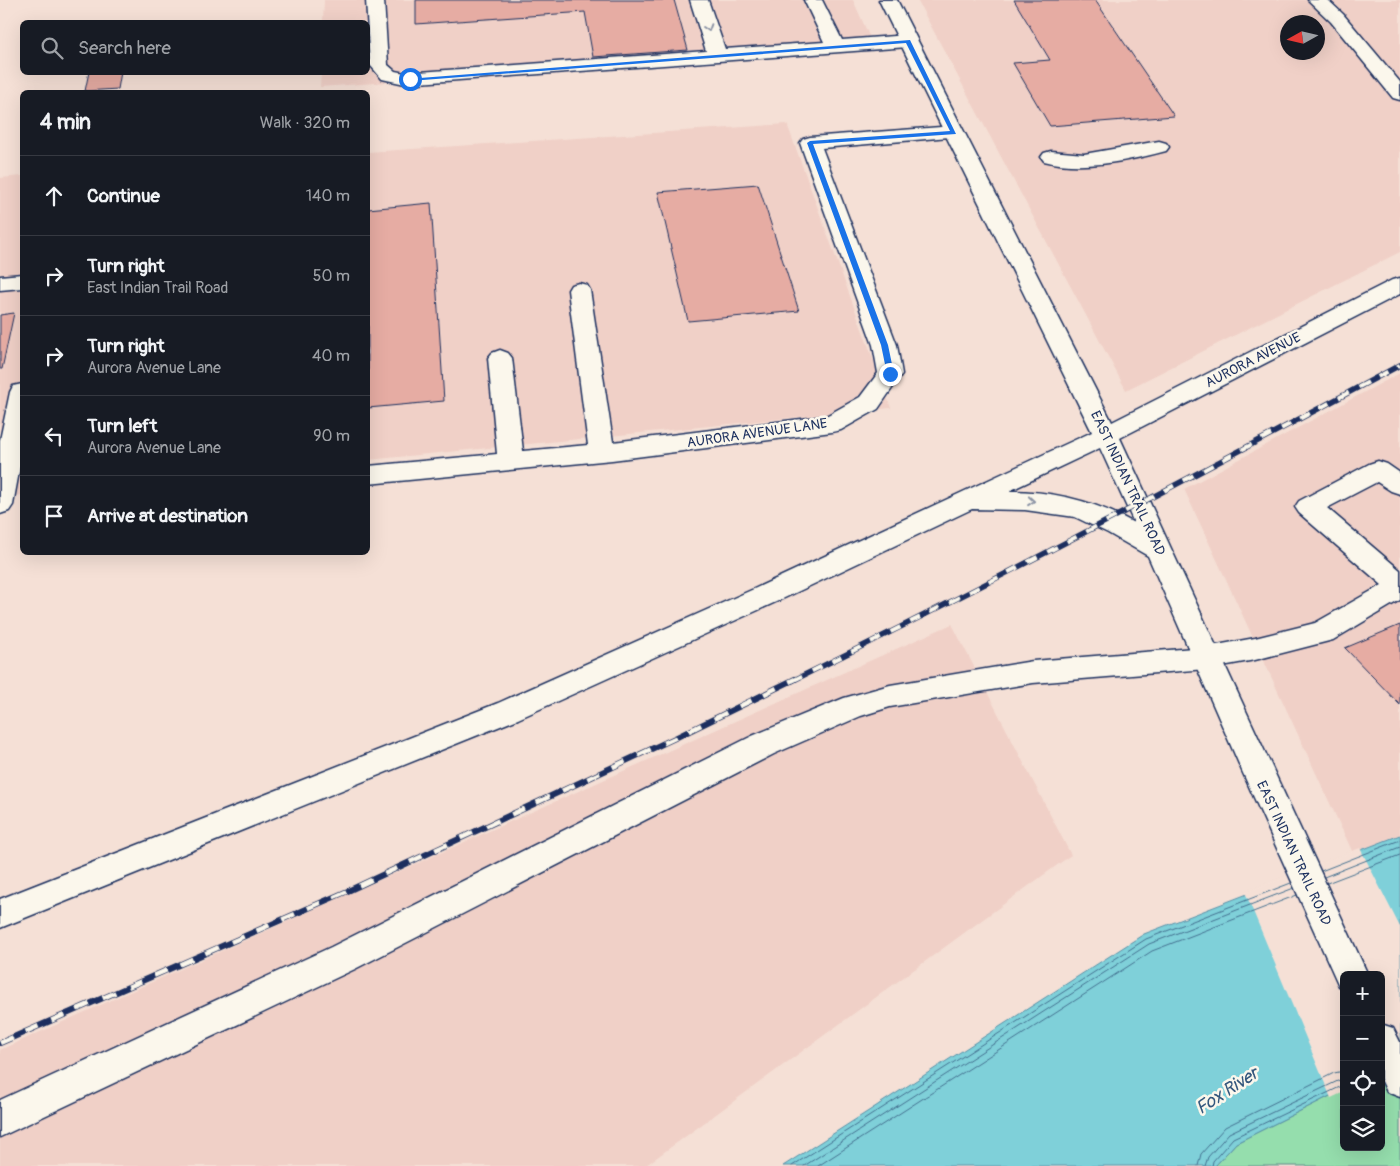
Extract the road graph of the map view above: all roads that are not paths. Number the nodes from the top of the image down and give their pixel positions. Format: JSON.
{"nodes":[{"id":1,"x":375,"y":0,"type":"edge"},
{"id":2,"x":699,"y":0,"type":"edge"},
{"id":3,"x":813,"y":0,"type":"edge"},
{"id":4,"x":888,"y":0,"type":"edge"},
{"id":5,"x":1317,"y":0,"type":"edge"},
{"id":6,"x":908,"y":41,"type":"junction"},
{"id":7,"x":835,"y":46,"type":"junction"},
{"id":8,"x":717,"y":55,"type":"junction"},
{"id":9,"x":1400,"y":94,"type":"edge"},
{"id":10,"x":954,"y":132,"type":"junction"},
{"id":11,"x":1159,"y":146,"type":"dead end"},
{"id":12,"x":1051,"y":157,"type":"dead end"},
{"id":13,"x":20,"y":281,"type":"edge"},
{"id":14,"x":0,"y":284,"type":"edge"},
{"id":15,"x":1400,"y":285,"type":"edge"},
{"id":16,"x":579,"y":290,"type":"dead end"},
{"id":17,"x":500,"y":358,"type":"dead end"},
{"id":18,"x":20,"y":402,"type":"edge"},
{"id":19,"x":1106,"y":435,"type":"junction"},
{"id":20,"x":602,"y":452,"type":"junction"},
{"id":21,"x":511,"y":462,"type":"junction"},
{"id":22,"x":370,"y":476,"type":"edge"},
{"id":23,"x":1400,"y":485,"type":"edge"},
{"id":24,"x":965,"y":501,"type":"junction"},
{"id":25,"x":0,"y":505,"type":"edge"},
{"id":26,"x":20,"y":510,"type":"edge"},
{"id":27,"x":0,"y":512,"type":"edge"},
{"id":28,"x":1159,"y":550,"type":"junction"},
{"id":29,"x":1400,"y":586,"type":"edge"},
{"id":30,"x":1206,"y":658,"type":"junction"},
{"id":31,"x":0,"y":914,"type":"edge"},
{"id":32,"x":1349,"y":971,"type":"edge"},
{"id":33,"x":1385,"y":1048,"type":"edge"},
{"id":34,"x":1400,"y":1080,"type":"edge"},
{"id":35,"x":0,"y":1119,"type":"edge"}],
"edges":[{"from":1,"to":8,"type":"main road"},
{"from":2,"to":8,"type":"main road","one_way":true},
{"from":3,"to":7,"type":"main road"},
{"from":4,"to":6,"type":"main road","name":"EAST INDIAN TRAIL ROAD"},
{"from":5,"to":9,"type":"main road"},
{"from":6,"to":7,"type":"main road"},
{"from":6,"to":10,"type":"main road","name":"EAST INDIAN TRAIL ROAD"},
{"from":7,"to":8,"type":"main road"},
{"from":10,"to":19,"type":"main road","name":"EAST INDIAN TRAIL ROAD"},
{"from":10,"to":20,"type":"main road","name":"AURORA AVENUE LANE"},
{"from":11,"to":12,"type":"main road"},
{"from":13,"to":14,"type":"main road"},
{"from":15,"to":19,"type":"main road","name":"AURORA AVENUE"},
{"from":16,"to":20,"type":"main road"},
{"from":17,"to":21,"type":"main road"},
{"from":18,"to":25,"type":"main road"},
{"from":19,"to":24,"type":"main road","name":"AURORA AVENUE"},
{"from":19,"to":28,"type":"main road","name":"EAST INDIAN TRAIL ROAD"},
{"from":20,"to":21,"type":"main road","name":"AURORA AVENUE LANE"},
{"from":21,"to":22,"type":"main road","name":"AURORA AVENUE LANE"},
{"from":23,"to":29,"type":"main road"},
{"from":24,"to":28,"type":"main road","one_way":true},
{"from":24,"to":31,"type":"main road","name":"AURORA AVENUE"},
{"from":26,"to":27,"type":"main road"},
{"from":28,"to":30,"type":"main road","name":"EAST INDIAN TRAIL ROAD"},
{"from":29,"to":30,"type":"main road"},
{"from":30,"to":32,"type":"main road","name":"EAST INDIAN TRAIL ROAD"},
{"from":30,"to":35,"type":"main road"},
{"from":33,"to":34,"type":"main road"}]}
